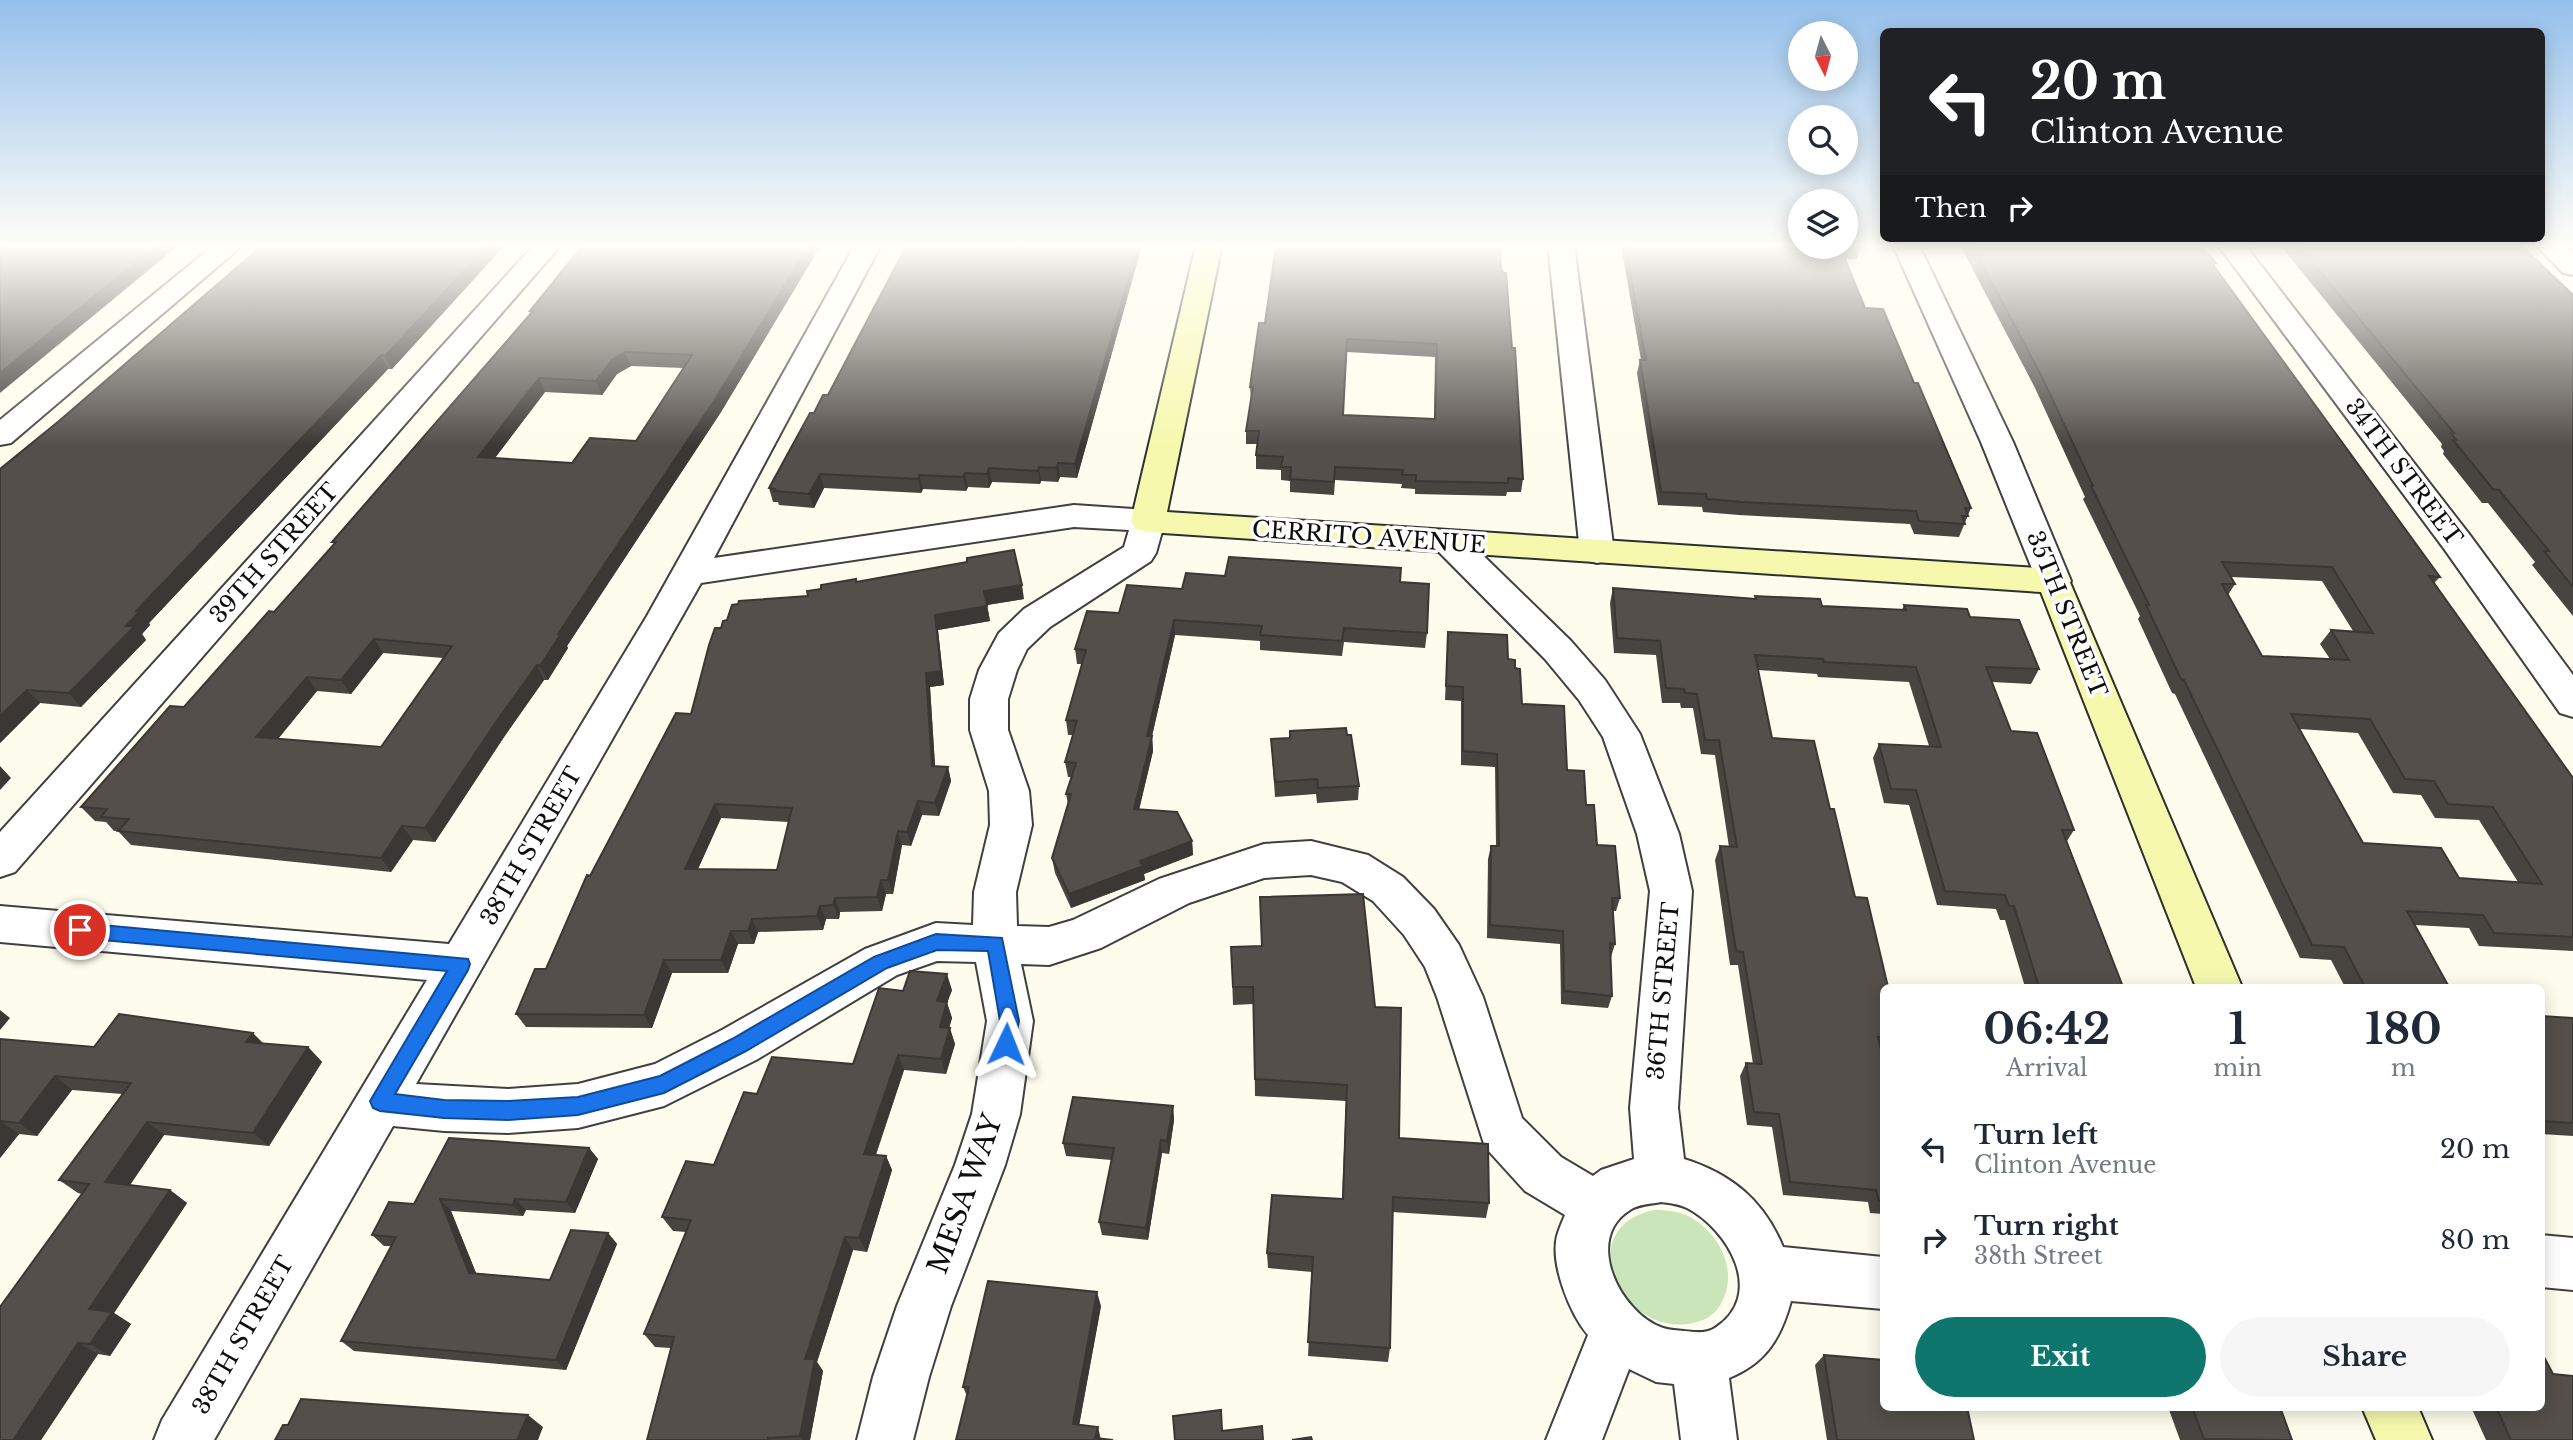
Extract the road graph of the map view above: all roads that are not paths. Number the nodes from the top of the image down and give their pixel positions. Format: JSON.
{"nodes":[{"id":1,"x":149,"y":312,"type":"edge"},
{"id":2,"x":488,"y":312,"type":"edge"},
{"id":3,"x":831,"y":312,"type":"edge"},
{"id":4,"x":1194,"y":312,"type":"edge"},
{"id":5,"x":1569,"y":312,"type":"edge"},
{"id":6,"x":1937,"y":312,"type":"edge"},
{"id":7,"x":2282,"y":312,"type":"edge"},
{"id":8,"x":0,"y":436,"type":"edge"},
{"id":9,"x":1148,"y":521,"type":"junction"},
{"id":10,"x":1449,"y":542,"type":"junction"},
{"id":11,"x":1597,"y":552,"type":"junction"},
{"id":12,"x":688,"y":573,"type":"junction"},
{"id":13,"x":2054,"y":580,"type":"junction"},
{"id":14,"x":2573,"y":703,"type":"edge"},
{"id":15,"x":0,"y":860,"type":"edge"},
{"id":16,"x":0,"y":923,"type":"edge"},
{"id":17,"x":995,"y":943,"type":"junction"},
{"id":18,"x":461,"y":964,"type":"junction"},
{"id":19,"x":2218,"y":984,"type":"edge"},
{"id":20,"x":380,"y":1101,"type":"junction"},
{"id":21,"x":1661,"y":1178,"type":"junction"},
{"id":22,"x":1596,"y":1206,"type":"junction"},
{"id":23,"x":2545,"y":1262,"type":"edge"},
{"id":24,"x":2573,"y":1265,"type":"edge"},
{"id":25,"x":1765,"y":1272,"type":"junction"},
{"id":26,"x":1880,"y":1283,"type":"edge"},
{"id":27,"x":1617,"y":1329,"type":"junction"},
{"id":28,"x":1699,"y":1360,"type":"junction"},
{"id":29,"x":2392,"y":1411,"type":"edge"},
{"id":30,"x":181,"y":1440,"type":"edge"},
{"id":31,"x":886,"y":1440,"type":"edge"},
{"id":32,"x":1574,"y":1440,"type":"edge"},
{"id":33,"x":1709,"y":1440,"type":"edge"},
{"id":34,"x":2404,"y":1440,"type":"edge"}],
"edges":[{"from":1,"to":8,"type":"street"},
{"from":2,"to":15,"type":"street","name":"39TH STREET"},
{"from":3,"to":12,"type":"street","name":"38TH STREET"},
{"from":4,"to":9,"type":"street"},
{"from":5,"to":11,"type":"street"},
{"from":6,"to":13,"type":"street","name":"35TH STREET"},
{"from":7,"to":14,"type":"street","name":"34TH STREET"},
{"from":9,"to":10,"type":"street","name":"CERRITO AVENUE"},
{"from":9,"to":12,"type":"street","name":"CERRITO AVENUE"},
{"from":9,"to":17,"type":"street","name":"MESA WAY"},
{"from":10,"to":11,"type":"street","name":"CERRITO AVENUE"},
{"from":10,"to":21,"type":"street","name":"36TH STREET"},
{"from":11,"to":13,"type":"street","name":"CERRITO AVENUE"},
{"from":12,"to":18,"type":"street","name":"38TH STREET"},
{"from":13,"to":19,"type":"street","name":"35TH STREET"},
{"from":16,"to":18,"type":"street"},
{"from":17,"to":20,"type":"street"},
{"from":17,"to":22,"type":"street"},
{"from":17,"to":31,"type":"street","name":"MESA WAY"},
{"from":18,"to":20,"type":"street","name":"38TH STREET"},
{"from":20,"to":30,"type":"street","name":"38TH STREET"},
{"from":21,"to":22,"type":"street"},
{"from":21,"to":25,"type":"street"},
{"from":22,"to":27,"type":"street"},
{"from":23,"to":24,"type":"street"},
{"from":25,"to":26,"type":"street"},
{"from":25,"to":28,"type":"street"},
{"from":27,"to":28,"type":"street"},
{"from":27,"to":32,"type":"street"},
{"from":28,"to":33,"type":"street"},
{"from":29,"to":34,"type":"street"}]}
